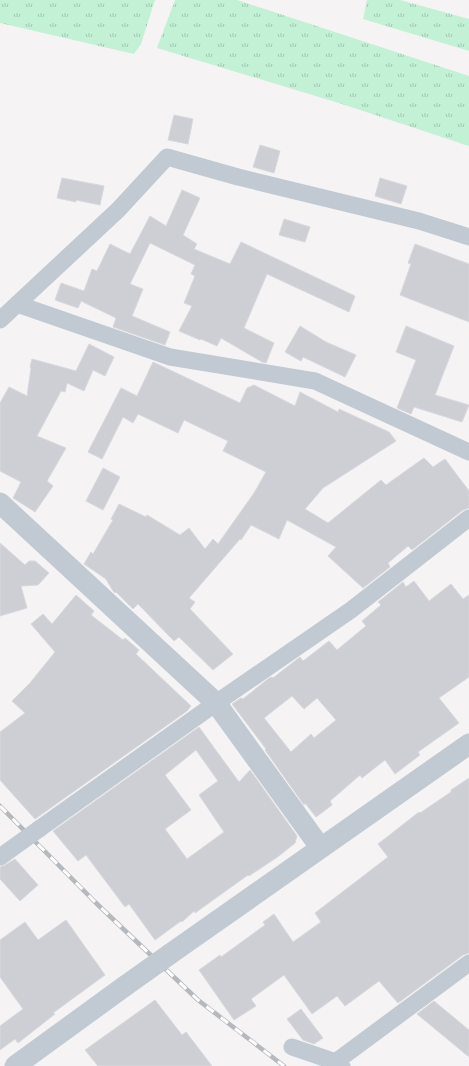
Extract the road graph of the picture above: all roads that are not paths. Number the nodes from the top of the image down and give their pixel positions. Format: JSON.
{"nodes":[{"id":1,"x":469,"y":237,"type":"edge"},
{"id":2,"x":17,"y":304,"type":"junction"},
{"id":3,"x":0,"y":320,"type":"edge"},
{"id":4,"x":469,"y":452,"type":"edge"},
{"id":5,"x":0,"y":503,"type":"edge"},
{"id":6,"x":469,"y":518,"type":"edge"},
{"id":7,"x":216,"y":702,"type":"junction"},
{"id":8,"x":469,"y":744,"type":"edge"},
{"id":9,"x":320,"y":847,"type":"junction"},
{"id":10,"x":0,"y":857,"type":"edge"},
{"id":11,"x":469,"y":963,"type":"edge"},
{"id":12,"x":292,"y":1047,"type":"dead end"},
{"id":13,"x":336,"y":1065,"type":"edge"},
{"id":14,"x":15,"y":1066,"type":"edge"}],
"edges":[{"from":1,"to":2,"type":"street"},
{"from":2,"to":3,"type":"street"},
{"from":2,"to":4,"type":"street"},
{"from":5,"to":7,"type":"street"},
{"from":6,"to":7,"type":"street"},
{"from":7,"to":9,"type":"street"},
{"from":7,"to":10,"type":"street","bridge":true},
{"from":8,"to":9,"type":"street"},
{"from":9,"to":14,"type":"street","bridge":true},
{"from":11,"to":13,"type":"street"},
{"from":12,"to":13,"type":"street"}]}
